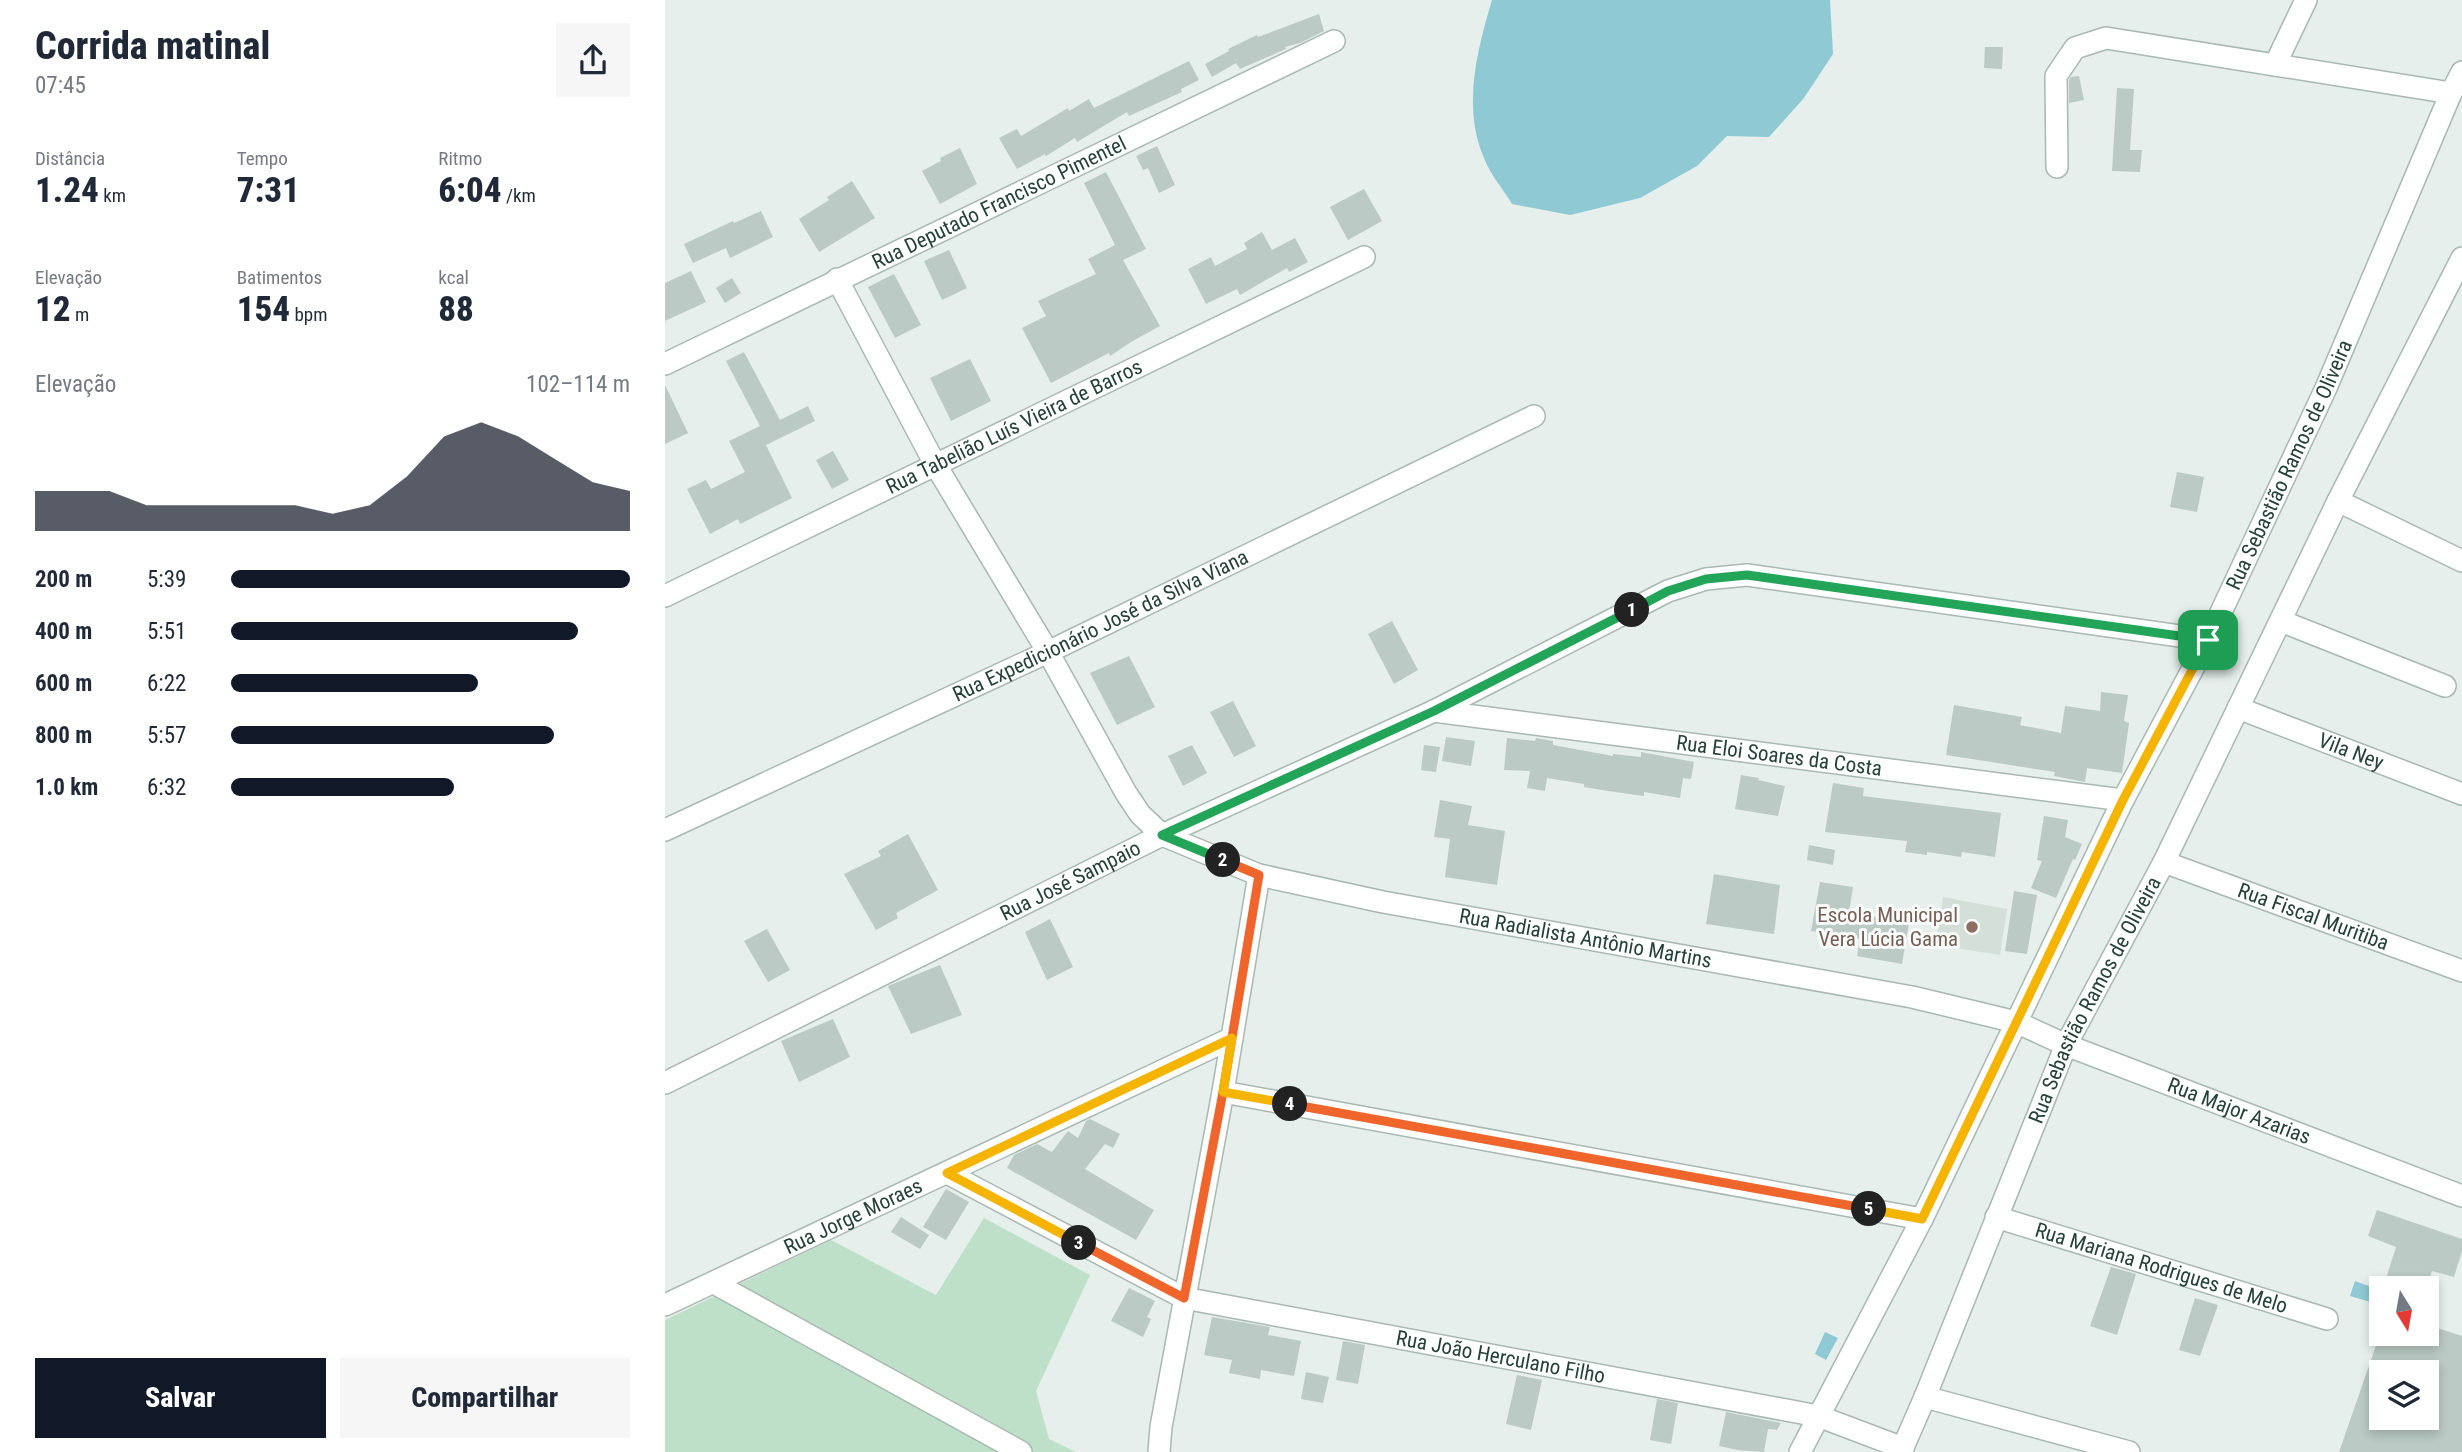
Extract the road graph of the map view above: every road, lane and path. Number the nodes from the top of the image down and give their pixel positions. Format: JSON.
{"nodes":[{"id":1,"x":2306,"y":0,"type":"edge"},
{"id":2,"x":1334,"y":41,"type":"dead end"},
{"id":3,"x":2275,"y":65,"type":"junction"},
{"id":4,"x":2462,"y":72,"type":"edge"},
{"id":5,"x":2451,"y":93,"type":"junction"},
{"id":6,"x":2057,"y":167,"type":"dead end"},
{"id":7,"x":1364,"y":257,"type":"dead end"},
{"id":8,"x":2462,"y":258,"type":"edge"},
{"id":9,"x":838,"y":279,"type":"junction"},
{"id":10,"x":665,"y":364,"type":"edge"},
{"id":11,"x":1534,"y":416,"type":"dead end"},
{"id":12,"x":935,"y":464,"type":"junction"},
{"id":13,"x":2338,"y":501,"type":"junction"},
{"id":14,"x":2462,"y":561,"type":"edge"},
{"id":15,"x":665,"y":596,"type":"edge"},
{"id":16,"x":2281,"y":621,"type":"junction"},
{"id":17,"x":2208,"y":640,"type":"junction"},
{"id":18,"x":1048,"y":652,"type":"junction"},
{"id":19,"x":2445,"y":687,"type":"dead end"},
{"id":20,"x":2238,"y":708,"type":"junction"},
{"id":21,"x":1434,"y":711,"type":"junction"},
{"id":22,"x":2462,"y":794,"type":"edge"},
{"id":23,"x":2123,"y":800,"type":"junction"},
{"id":24,"x":665,"y":831,"type":"edge"},
{"id":25,"x":1162,"y":835,"type":"junction"},
{"id":26,"x":2164,"y":862,"type":"junction"},
{"id":27,"x":1259,"y":875,"type":"junction"},
{"id":28,"x":2462,"y":971,"type":"edge"},
{"id":29,"x":2017,"y":1022,"type":"junction"},
{"id":30,"x":1232,"y":1038,"type":"junction"},
{"id":31,"x":2066,"y":1045,"type":"junction"},
{"id":32,"x":665,"y":1083,"type":"edge"},
{"id":33,"x":1223,"y":1092,"type":"junction"},
{"id":34,"x":947,"y":1173,"type":"junction"},
{"id":35,"x":2462,"y":1196,"type":"edge"},
{"id":36,"x":1996,"y":1217,"type":"junction"},
{"id":37,"x":1922,"y":1219,"type":"junction"},
{"id":38,"x":714,"y":1283,"type":"junction"},
{"id":39,"x":1184,"y":1298,"type":"junction"},
{"id":40,"x":665,"y":1305,"type":"edge"},
{"id":41,"x":2327,"y":1319,"type":"dead end"},
{"id":42,"x":1925,"y":1397,"type":"junction"},
{"id":43,"x":1818,"y":1416,"type":"junction"},
{"id":44,"x":1902,"y":1450,"type":"edge"},
{"id":45,"x":1021,"y":1452,"type":"edge"},
{"id":46,"x":1159,"y":1452,"type":"edge"},
{"id":47,"x":1800,"y":1452,"type":"edge"},
{"id":48,"x":2129,"y":1452,"type":"edge"}],
"edges":[{"from":1,"to":3,"type":"street"},
{"from":2,"to":9,"type":"street","name":"Rua Deputado Francisco Pimentel"},
{"from":3,"to":5,"type":"street"},
{"from":3,"to":6,"type":"street"},
{"from":4,"to":5,"type":"street","name":"Rua Sebastião Ramos de Oliveira"},
{"from":5,"to":17,"type":"street","name":"Rua Sebastião Ramos de Oliveira"},
{"from":7,"to":12,"type":"street","name":"Rua Tabelião Luís Vieira de Barros"},
{"from":8,"to":13,"type":"street","name":"Rua Sebastião Ramos de Oliveira"},
{"from":9,"to":10,"type":"street","name":"Rua Deputado Francisco Pimentel"},
{"from":9,"to":12,"type":"street"},
{"from":11,"to":18,"type":"street","name":"Rua Expedicionário José da Silva Viana"},
{"from":12,"to":15,"type":"street","name":"Rua Tabelião Luís Vieira de Barros"},
{"from":12,"to":18,"type":"street"},
{"from":13,"to":14,"type":"street"},
{"from":13,"to":16,"type":"street","name":"Rua Sebastião Ramos de Oliveira"},
{"from":16,"to":19,"type":"street"},
{"from":16,"to":20,"type":"street","name":"Rua Sebastião Ramos de Oliveira"},
{"from":17,"to":21,"type":"street","name":"Rua José Sampaio"},
{"from":17,"to":23,"type":"street","name":"Rua Sebastião Ramos de Oliveira"},
{"from":18,"to":24,"type":"street","name":"Rua Expedicionário José da Silva Viana"},
{"from":18,"to":25,"type":"street"},
{"from":20,"to":22,"type":"street","name":"Vila Ney"},
{"from":20,"to":26,"type":"street","name":"Rua Sebastião Ramos de Oliveira"},
{"from":21,"to":23,"type":"street","name":"Rua Eloi Soares da Costa"},
{"from":21,"to":25,"type":"street","name":"Rua José Sampaio"},
{"from":23,"to":29,"type":"street","name":"Rua Sebastião Ramos de Oliveira"},
{"from":25,"to":27,"type":"street","name":"Rua Radialista Antônio Martins"},
{"from":25,"to":32,"type":"street","name":"Rua José Sampaio"},
{"from":26,"to":28,"type":"street","name":"Rua Fiscal Muritiba"},
{"from":26,"to":31,"type":"street","name":"Rua Sebastião Ramos de Oliveira"},
{"from":27,"to":29,"type":"street","name":"Rua Radialista Antônio Martins"},
{"from":27,"to":30,"type":"street"},
{"from":29,"to":31,"type":"street","name":"Rua Major Azarias"},
{"from":29,"to":37,"type":"street","name":"Rua Sebastião Ramos de Oliveira"},
{"from":30,"to":33,"type":"street"},
{"from":30,"to":34,"type":"street","name":"Rua Jorge Moraes"},
{"from":31,"to":35,"type":"street","name":"Rua Major Azarias"},
{"from":31,"to":36,"type":"street","name":"Rua Sebastião Ramos de Oliveira"},
{"from":33,"to":37,"type":"street"},
{"from":33,"to":39,"type":"street"},
{"from":34,"to":38,"type":"street","name":"Rua Jorge Moraes"},
{"from":34,"to":39,"type":"street","name":"Rua João Herculano Filho"},
{"from":36,"to":41,"type":"street","name":"Rua Mariana Rodrigues de Melo"},
{"from":36,"to":42,"type":"street","name":"Rua Sebastião Ramos de Oliveira"},
{"from":37,"to":43,"type":"street","name":"Rua Sebastião Ramos de Oliveira"},
{"from":38,"to":40,"type":"street","name":"Rua Jorge Moraes"},
{"from":38,"to":45,"type":"street"},
{"from":39,"to":43,"type":"street","name":"Rua João Herculano Filho"},
{"from":39,"to":46,"type":"street"},
{"from":42,"to":44,"type":"street","name":"Rua Sebastião Ramos de Oliveira"},
{"from":42,"to":48,"type":"street"},
{"from":43,"to":44,"type":"street","name":"Rua João Herculano Filho"},
{"from":43,"to":47,"type":"street","name":"Rua Sebastião Ramos de Oliveira"}]}
